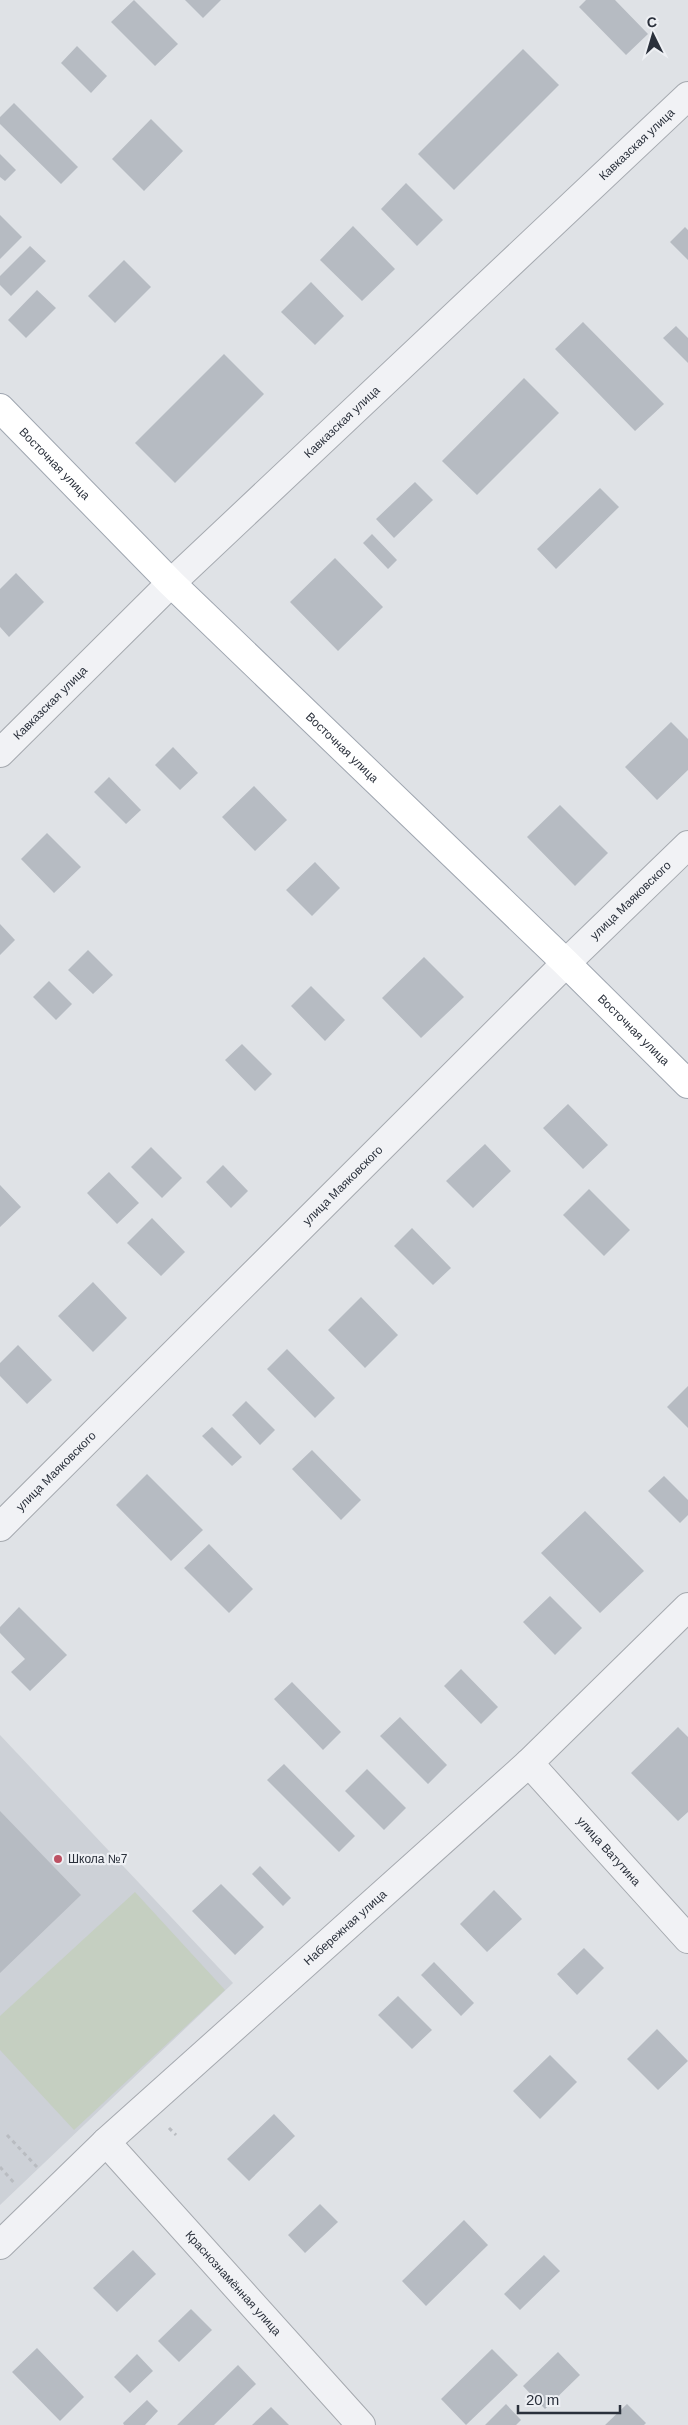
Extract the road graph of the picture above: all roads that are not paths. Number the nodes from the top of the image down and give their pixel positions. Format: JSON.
{"nodes":[{"id":1,"x":688,"y":96,"type":"edge"},
{"id":2,"x":0,"y":408,"type":"edge"},
{"id":3,"x":171,"y":583,"type":"junction"},
{"id":4,"x":0,"y":752,"type":"edge"},
{"id":5,"x":688,"y":845,"type":"edge"},
{"id":6,"x":566,"y":963,"type":"junction"},
{"id":7,"x":688,"y":1084,"type":"edge"},
{"id":8,"x":0,"y":1527,"type":"edge"},
{"id":9,"x":688,"y":1607,"type":"edge"},
{"id":10,"x":528,"y":1763,"type":"junction"},
{"id":11,"x":688,"y":1939,"type":"edge"},
{"id":12,"x":106,"y":2142,"type":"junction"},
{"id":13,"x":0,"y":2245,"type":"edge"},
{"id":14,"x":361,"y":2425,"type":"edge"}],
"edges":[{"from":1,"to":3,"type":"street","name":"Кавказская улица"},
{"from":2,"to":3,"type":"main road","name":"Восточная улица"},
{"from":3,"to":4,"type":"street","name":"Кавказская улица"},
{"from":3,"to":6,"type":"main road","name":"Восточная улица"},
{"from":5,"to":6,"type":"street","name":"улица Маяковского"},
{"from":6,"to":7,"type":"main road","name":"Восточная улица"},
{"from":6,"to":8,"type":"street","name":"улица Маяковского"},
{"from":9,"to":10,"type":"street","name":"Набережная улица"},
{"from":10,"to":11,"type":"street","name":"улица Ватутина"},
{"from":10,"to":12,"type":"street","name":"Набережная улица"},
{"from":12,"to":13,"type":"street","name":"Набережная улица"},
{"from":12,"to":14,"type":"street","name":"Краснознамённая улица"}]}
